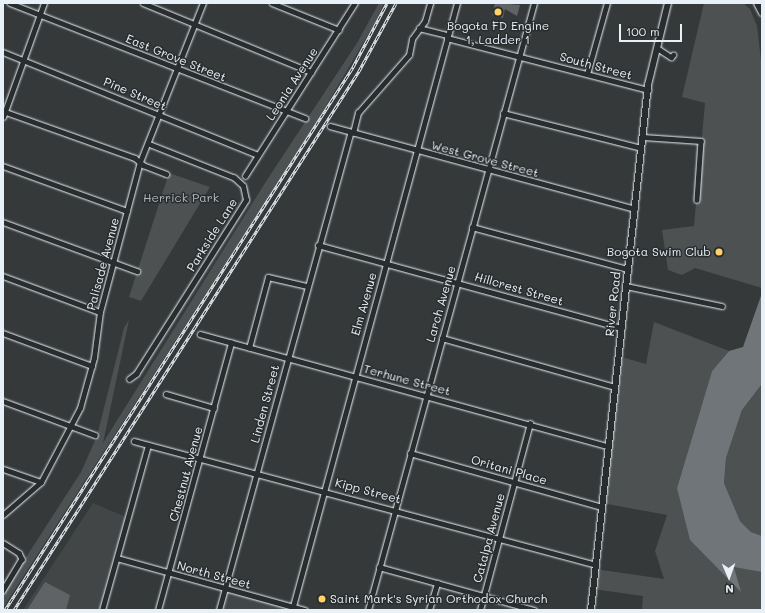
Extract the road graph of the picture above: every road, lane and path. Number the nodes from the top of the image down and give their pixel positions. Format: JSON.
{"nodes":[{"id":1,"x":10,"y":3,"type":"edge"},
{"id":2,"x":44,"y":3,"type":"edge"},
{"id":3,"x":143,"y":3,"type":"edge"},
{"id":4,"x":203,"y":3,"type":"edge"},
{"id":5,"x":272,"y":3,"type":"edge"},
{"id":6,"x":355,"y":3,"type":"edge"},
{"id":7,"x":430,"y":3,"type":"edge"},
{"id":8,"x":457,"y":3,"type":"edge"},
{"id":9,"x":534,"y":3,"type":"edge"},
{"id":10,"x":607,"y":3,"type":"edge"},
{"id":11,"x":668,"y":3,"type":"edge"},
{"id":12,"x":757,"y":3,"type":"edge"},
{"id":13,"x":762,"y":13,"type":"edge"},
{"id":14,"x":40,"y":14,"type":"junction"},
{"id":15,"x":195,"y":25,"type":"junction"},
{"id":16,"x":419,"y":28,"type":"junction"},
{"id":17,"x":339,"y":30,"type":"junction"},
{"id":18,"x":447,"y":36,"type":"junction"},
{"id":19,"x":657,"y":48,"type":"junction"},
{"id":20,"x":3,"y":52,"type":"edge"},
{"id":21,"x":673,"y":55,"type":"dead end"},
{"id":22,"x":519,"y":57,"type":"junction"},
{"id":23,"x":22,"y":59,"type":"junction"},
{"id":24,"x":177,"y":69,"type":"junction"},
{"id":25,"x":311,"y":72,"type":"junction"},
{"id":26,"x":587,"y":74,"type":"junction"},
{"id":27,"x":648,"y":90,"type":"junction"},
{"id":28,"x":4,"y":111,"type":"edge"},
{"id":29,"x":285,"y":113,"type":"junction"},
{"id":30,"x":503,"y":113,"type":"junction"},
{"id":31,"x":158,"y":115,"type":"junction"},
{"id":32,"x":3,"y":117,"type":"edge"},
{"id":33,"x":305,"y":118,"type":"dead end"},
{"id":34,"x":330,"y":126,"type":"dead end"},
{"id":35,"x":352,"y":133,"type":"junction"},
{"id":36,"x":643,"y":137,"type":"junction"},
{"id":37,"x":148,"y":144,"type":"junction"},
{"id":38,"x":641,"y":148,"type":"junction"},
{"id":39,"x":416,"y":151,"type":"junction"},
{"id":40,"x":258,"y":155,"type":"junction"},
{"id":41,"x":140,"y":162,"type":"junction"},
{"id":42,"x":3,"y":166,"type":"edge"},
{"id":43,"x":488,"y":170,"type":"junction"},
{"id":44,"x":166,"y":174,"type":"dead end"},
{"id":45,"x":245,"y":176,"type":"dead end"},
{"id":46,"x":697,"y":200,"type":"dead end"},
{"id":47,"x":635,"y":209,"type":"junction"},
{"id":48,"x":127,"y":211,"type":"junction"},
{"id":49,"x":3,"y":222,"type":"edge"},
{"id":50,"x":472,"y":227,"type":"junction"},
{"id":51,"x":318,"y":245,"type":"junction"},
{"id":52,"x":113,"y":262,"type":"junction"},
{"id":53,"x":386,"y":265,"type":"junction"},
{"id":54,"x":628,"y":269,"type":"junction"},
{"id":55,"x":137,"y":271,"type":"dead end"},
{"id":56,"x":3,"y":276,"type":"edge"},
{"id":57,"x":458,"y":282,"type":"junction"},
{"id":58,"x":307,"y":286,"type":"junction"},
{"id":59,"x":626,"y":286,"type":"junction"},
{"id":60,"x":722,"y":306,"type":"dead end"},
{"id":61,"x":100,"y":312,"type":"junction"},
{"id":62,"x":622,"y":328,"type":"junction"},
{"id":63,"x":3,"y":333,"type":"edge"},
{"id":64,"x":200,"y":334,"type":"dead end"},
{"id":65,"x":442,"y":338,"type":"junction"},
{"id":66,"x":231,"y":343,"type":"junction"},
{"id":67,"x":249,"y":348,"type":"junction"},
{"id":68,"x":288,"y":358,"type":"junction"},
{"id":69,"x":92,"y":366,"type":"junction"},
{"id":70,"x":353,"y":376,"type":"junction"},
{"id":71,"x":129,"y":379,"type":"dead end"},
{"id":72,"x":615,"y":387,"type":"junction"},
{"id":73,"x":166,"y":394,"type":"dead end"},
{"id":74,"x":426,"y":396,"type":"junction"},
{"id":75,"x":3,"y":401,"type":"edge"},
{"id":76,"x":214,"y":408,"type":"junction"},
{"id":77,"x":530,"y":424,"type":"junction"},
{"id":78,"x":73,"y":427,"type":"junction"},
{"id":79,"x":95,"y":435,"type":"dead end"},
{"id":80,"x":134,"y":441,"type":"dead end"},
{"id":81,"x":148,"y":445,"type":"junction"},
{"id":82,"x":608,"y":446,"type":"junction"},
{"id":83,"x":410,"y":453,"type":"junction"},
{"id":84,"x":201,"y":458,"type":"junction"},
{"id":85,"x":3,"y":469,"type":"edge"},
{"id":86,"x":257,"y":474,"type":"junction"},
{"id":87,"x":41,"y":482,"type":"junction"},
{"id":88,"x":514,"y":482,"type":"junction"},
{"id":89,"x":323,"y":489,"type":"junction"},
{"id":90,"x":602,"y":507,"type":"junction"},
{"id":91,"x":394,"y":509,"type":"junction"},
{"id":92,"x":3,"y":515,"type":"edge"},
{"id":93,"x":499,"y":538,"type":"junction"},
{"id":94,"x":3,"y":543,"type":"edge"},
{"id":95,"x":117,"y":558,"type":"junction"},
{"id":96,"x":596,"y":564,"type":"junction"},
{"id":97,"x":379,"y":567,"type":"junction"},
{"id":98,"x":169,"y":573,"type":"junction"},
{"id":99,"x":436,"y":583,"type":"junction"},
{"id":100,"x":226,"y":588,"type":"junction"},
{"id":101,"x":3,"y":591,"type":"edge"},
{"id":102,"x":484,"y":596,"type":"junction"},
{"id":103,"x":292,"y":608,"type":"edge"},
{"id":104,"x":102,"y":610,"type":"edge"},
{"id":105,"x":158,"y":610,"type":"edge"},
{"id":106,"x":220,"y":610,"type":"edge"},
{"id":107,"x":306,"y":610,"type":"edge"},
{"id":108,"x":368,"y":610,"type":"edge"},
{"id":109,"x":429,"y":610,"type":"edge"},
{"id":110,"x":480,"y":610,"type":"edge"},
{"id":111,"x":534,"y":610,"type":"edge"},
{"id":112,"x":591,"y":610,"type":"edge"}],
"edges":[{"from":1,"to":14,"type":"street","name":"East Grove Street"},
{"from":2,"to":14,"type":"street"},
{"from":3,"to":15,"type":"street"},
{"from":4,"to":15,"type":"street","name":"Palisade Avenue"},
{"from":5,"to":17,"type":"street"},
{"from":6,"to":17,"type":"street","name":"Leonia Avenue"},
{"from":7,"to":16,"type":"street","name":"Linden Street"},
{"from":8,"to":18,"type":"street","name":"Elm Avenue"},
{"from":9,"to":22,"type":"street","name":"Larch Avenue"},
{"from":10,"to":26,"type":"street"},
{"from":11,"to":19,"type":"main road","name":"River Road"},
{"from":12,"to":13,"type":"main road"},
{"from":14,"to":23,"type":"street"},
{"from":14,"to":24,"type":"street","name":"East Grove Street"},
{"from":15,"to":24,"type":"street","name":"Palisade Avenue"},
{"from":15,"to":25,"type":"street"},
{"from":16,"to":18,"type":"street","name":"South Street"},
{"from":16,"to":35,"type":"street","name":"Linden Street"},
{"from":17,"to":25,"type":"street","name":"Leonia Avenue"},
{"from":18,"to":22,"type":"street","name":"South Street"},
{"from":18,"to":39,"type":"street","name":"Elm Avenue"},
{"from":19,"to":21,"type":"street"},
{"from":19,"to":27,"type":"main road","name":"River Road"},
{"from":20,"to":23,"type":"street","name":"Pine Street"},
{"from":22,"to":26,"type":"street","name":"South Street"},
{"from":22,"to":30,"type":"street","name":"Larch Avenue"},
{"from":23,"to":28,"type":"street"},
{"from":23,"to":31,"type":"street","name":"Pine Street"},
{"from":24,"to":29,"type":"street","name":"East Grove Street"},
{"from":24,"to":31,"type":"street","name":"Palisade Avenue"},
{"from":25,"to":29,"type":"street","name":"Leonia Avenue"},
{"from":26,"to":27,"type":"street","name":"South Street"},
{"from":27,"to":36,"type":"main road","name":"River Road"},
{"from":28,"to":32,"type":"street"},
{"from":28,"to":41,"type":"street"},
{"from":29,"to":33,"type":"street","name":"East Grove Street"},
{"from":29,"to":40,"type":"street","name":"Leonia Avenue"},
{"from":30,"to":38,"type":"street"},
{"from":30,"to":43,"type":"street","name":"Larch Avenue"},
{"from":31,"to":37,"type":"street","name":"Palisade Avenue"},
{"from":31,"to":40,"type":"street","name":"Pine Street"},
{"from":34,"to":35,"type":"street","name":"West Grove Street"},
{"from":35,"to":39,"type":"street","name":"West Grove Street"},
{"from":35,"to":51,"type":"street","name":"Linden Street"},
{"from":36,"to":38,"type":"main road","name":"River Road"},
{"from":36,"to":46,"type":"street"},
{"from":37,"to":41,"type":"street","name":"Palisade Avenue"},
{"from":37,"to":71,"type":"street","name":"Parkside Lane"},
{"from":38,"to":47,"type":"main road","name":"River Road"},
{"from":39,"to":43,"type":"street","name":"West Grove Street"},
{"from":39,"to":53,"type":"street","name":"Elm Avenue"},
{"from":40,"to":45,"type":"street","name":"Leonia Avenue"},
{"from":41,"to":44,"type":"street"},
{"from":41,"to":48,"type":"street","name":"Palisade Avenue"},
{"from":42,"to":48,"type":"street"},
{"from":43,"to":47,"type":"street","name":"West Grove Street"},
{"from":43,"to":50,"type":"street","name":"Larch Avenue"},
{"from":47,"to":54,"type":"main road","name":"River Road"},
{"from":48,"to":52,"type":"street","name":"Palisade Avenue"},
{"from":49,"to":52,"type":"street"},
{"from":50,"to":54,"type":"street"},
{"from":50,"to":57,"type":"street","name":"Larch Avenue"},
{"from":51,"to":53,"type":"street","name":"Hillcrest Street"},
{"from":51,"to":58,"type":"street","name":"Linden Street"},
{"from":52,"to":55,"type":"street"},
{"from":52,"to":61,"type":"street","name":"Palisade Avenue"},
{"from":53,"to":57,"type":"street","name":"Hillcrest Street"},
{"from":53,"to":70,"type":"street","name":"Elm Avenue"},
{"from":54,"to":59,"type":"main road","name":"River Road"},
{"from":56,"to":61,"type":"street"},
{"from":57,"to":62,"type":"street","name":"Hillcrest Street"},
{"from":57,"to":65,"type":"street","name":"Larch Avenue"},
{"from":58,"to":67,"type":"street"},
{"from":58,"to":68,"type":"street","name":"Linden Street"},
{"from":59,"to":60,"type":"street"},
{"from":59,"to":62,"type":"main road","name":"River Road"},
{"from":61,"to":69,"type":"street","name":"Palisade Avenue"},
{"from":62,"to":72,"type":"main road","name":"River Road"},
{"from":63,"to":69,"type":"street"},
{"from":64,"to":66,"type":"street","name":"Terhune Street"},
{"from":65,"to":72,"type":"street"},
{"from":65,"to":74,"type":"street","name":"Larch Avenue"},
{"from":66,"to":67,"type":"street","name":"Terhune Street"},
{"from":66,"to":76,"type":"street","name":"Chestnut Avenue"},
{"from":67,"to":68,"type":"street","name":"Terhune Street"},
{"from":68,"to":70,"type":"street","name":"Terhune Street"},
{"from":68,"to":86,"type":"street","name":"Linden Street"},
{"from":69,"to":78,"type":"street","name":"Palisade Avenue"},
{"from":70,"to":74,"type":"street","name":"Terhune Street"},
{"from":70,"to":89,"type":"street","name":"Elm Avenue"},
{"from":72,"to":82,"type":"main road","name":"River Road"},
{"from":73,"to":76,"type":"street"},
{"from":74,"to":77,"type":"street","name":"Terhune Street"},
{"from":74,"to":83,"type":"street","name":"Larch Avenue"},
{"from":75,"to":78,"type":"street"},
{"from":76,"to":84,"type":"street","name":"Chestnut Avenue"},
{"from":77,"to":82,"type":"street","name":"Terhune Street"},
{"from":77,"to":88,"type":"street","name":"Catalpa Avenue"},
{"from":78,"to":79,"type":"street"},
{"from":78,"to":87,"type":"street","name":"Palisade Avenue"},
{"from":80,"to":81,"type":"street","name":"Kipp Street"},
{"from":81,"to":84,"type":"street","name":"Kipp Street"},
{"from":81,"to":95,"type":"street"},
{"from":82,"to":90,"type":"main road","name":"River Road"},
{"from":83,"to":88,"type":"street","name":"Oritani Place"},
{"from":83,"to":91,"type":"street","name":"Larch Avenue"},
{"from":84,"to":86,"type":"street","name":"Kipp Street"},
{"from":84,"to":98,"type":"street","name":"Chestnut Avenue"},
{"from":85,"to":87,"type":"street"},
{"from":86,"to":89,"type":"street","name":"Kipp Street"},
{"from":86,"to":100,"type":"street","name":"Linden Street"},
{"from":87,"to":92,"type":"street","name":"Palisade Avenue"},
{"from":88,"to":90,"type":"street","name":"Oritani Place"},
{"from":88,"to":93,"type":"street","name":"Catalpa Avenue"},
{"from":89,"to":91,"type":"street","name":"Kipp Street"},
{"from":89,"to":103,"type":"street","name":"Elm Avenue"},
{"from":90,"to":96,"type":"main road","name":"River Road"},
{"from":91,"to":93,"type":"street","name":"Kipp Street"},
{"from":91,"to":97,"type":"street","name":"Larch Avenue"},
{"from":93,"to":96,"type":"street","name":"Kipp Street"},
{"from":93,"to":102,"type":"street","name":"Catalpa Avenue"},
{"from":94,"to":101,"type":"street"},
{"from":95,"to":98,"type":"street","name":"North Street"},
{"from":95,"to":104,"type":"street"},
{"from":96,"to":112,"type":"main road","name":"River Road"},
{"from":97,"to":99,"type":"street"},
{"from":97,"to":108,"type":"street","name":"Larch Avenue"},
{"from":98,"to":100,"type":"street","name":"North Street"},
{"from":98,"to":105,"type":"street","name":"Chestnut Avenue"},
{"from":99,"to":102,"type":"street"},
{"from":99,"to":109,"type":"street"},
{"from":100,"to":103,"type":"street","name":"North Street"},
{"from":100,"to":106,"type":"street","name":"Linden Street"},
{"from":102,"to":110,"type":"street","name":"Catalpa Avenue"},
{"from":102,"to":111,"type":"street"},
{"from":103,"to":107,"type":"street","name":"North Street"}]}
